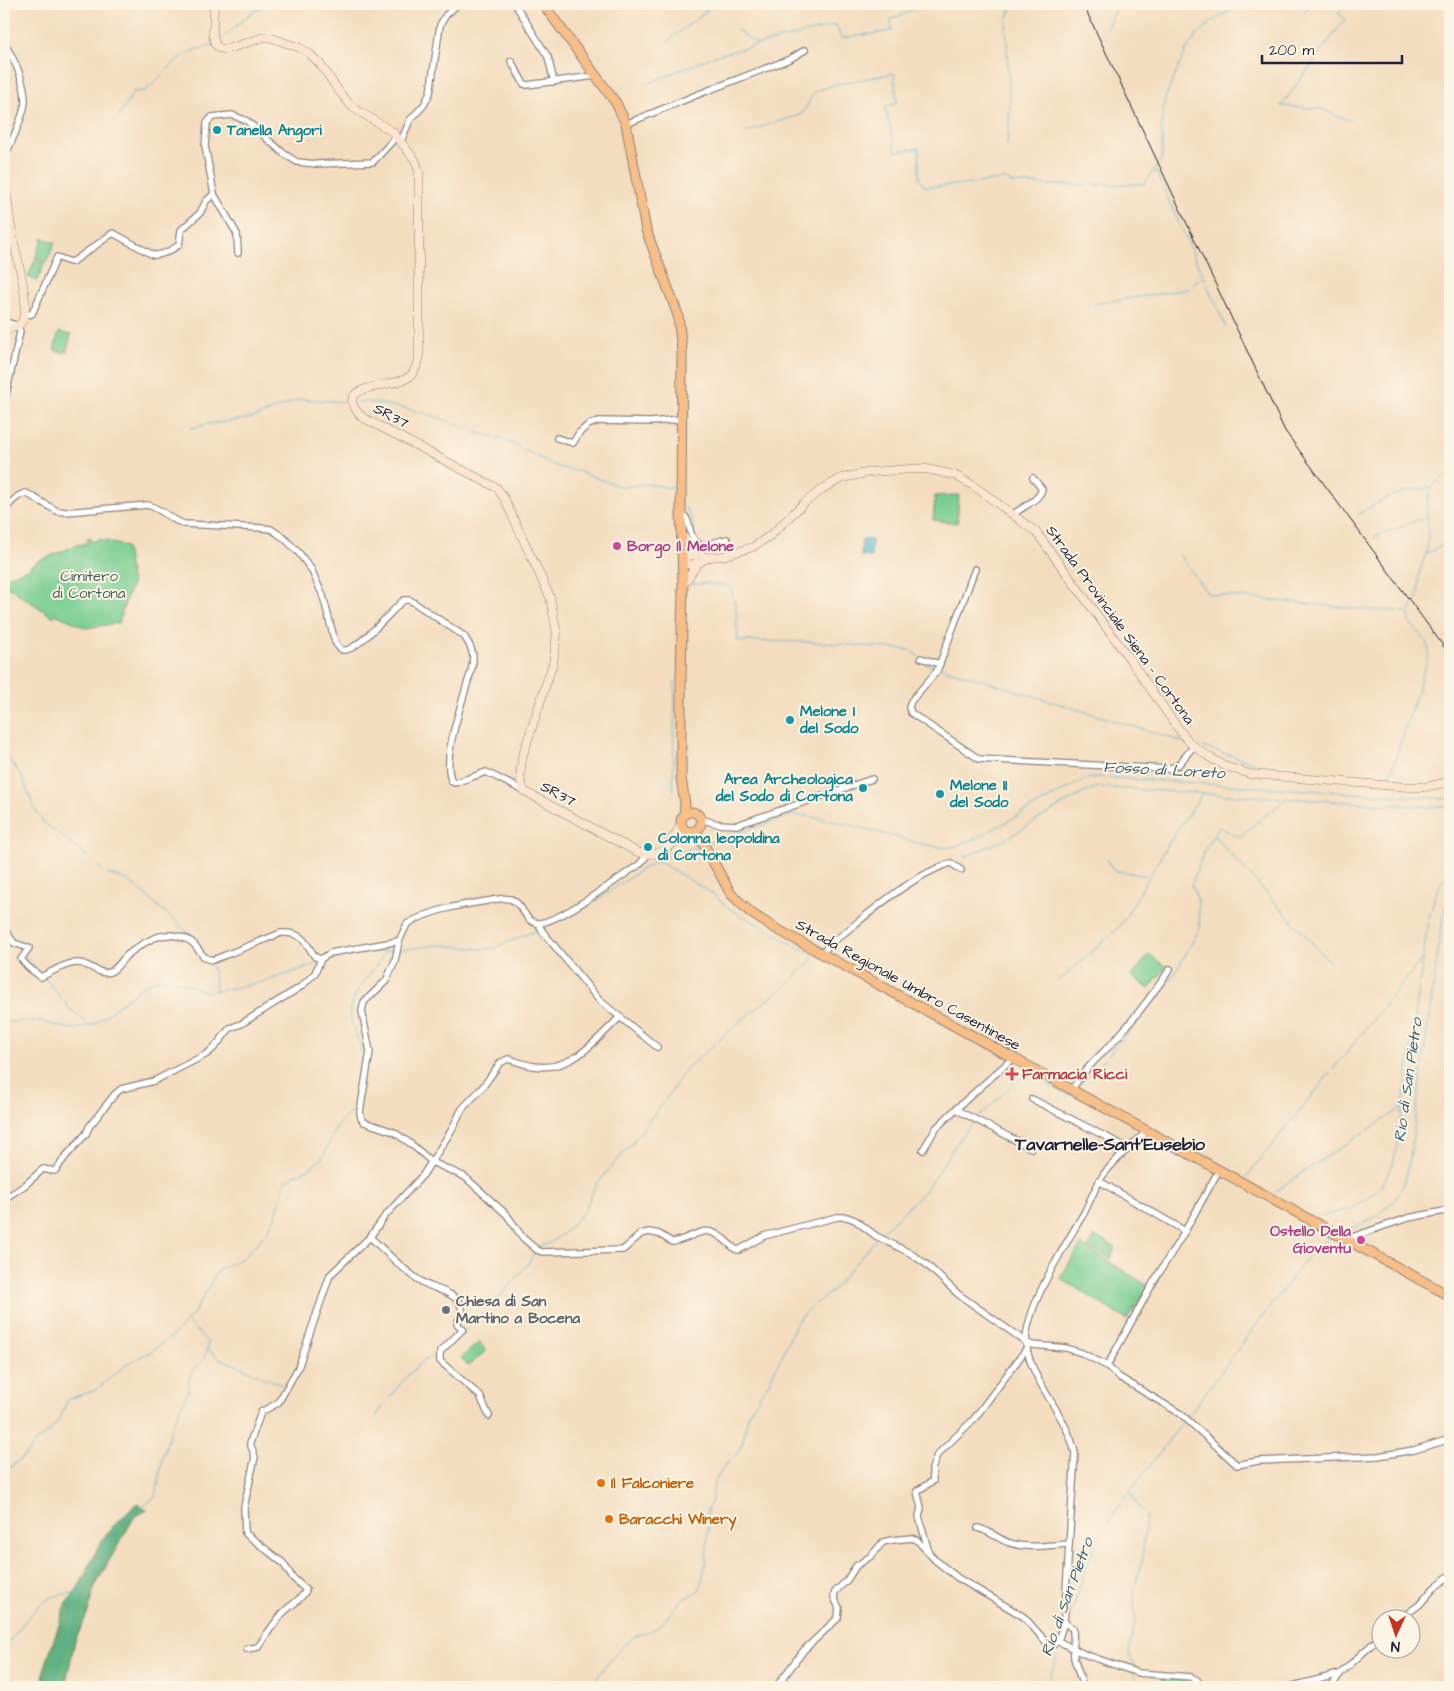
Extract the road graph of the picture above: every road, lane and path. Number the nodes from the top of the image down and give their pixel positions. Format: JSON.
{"nodes":[{"id":1,"x":214,"y":4,"type":"edge"},
{"id":2,"x":458,"y":4,"type":"edge"},
{"id":3,"x":515,"y":4,"type":"edge"},
{"id":4,"x":543,"y":4,"type":"edge"},
{"id":5,"x":4,"y":43,"type":"edge"},
{"id":6,"x":805,"y":50,"type":"dead end"},
{"id":7,"x":512,"y":61,"type":"dead end"},
{"id":8,"x":595,"y":76,"type":"junction"},
{"id":9,"x":554,"y":82,"type":"junction"},
{"id":10,"x":626,"y":124,"type":"junction"},
{"id":11,"x":399,"y":138,"type":"junction"},
{"id":12,"x":4,"y":158,"type":"edge"},
{"id":13,"x":4,"y":180,"type":"edge"},
{"id":14,"x":214,"y":194,"type":"junction"},
{"id":15,"x":238,"y":253,"type":"dead end"},
{"id":16,"x":25,"y":315,"type":"junction"},
{"id":17,"x":4,"y":321,"type":"edge"},
{"id":18,"x":18,"y":326,"type":"junction"},
{"id":19,"x":4,"y":330,"type":"edge"},
{"id":20,"x":4,"y":404,"type":"edge"},
{"id":21,"x":681,"y":419,"type":"junction"},
{"id":22,"x":557,"y":438,"type":"dead end"},
{"id":23,"x":1033,"y":478,"type":"dead end"},
{"id":24,"x":4,"y":512,"type":"edge"},
{"id":25,"x":680,"y":514,"type":"junction"},
{"id":26,"x":1014,"y":514,"type":"junction"},
{"id":27,"x":681,"y":532,"type":"junction"},
{"id":28,"x":733,"y":553,"type":"junction"},
{"id":29,"x":701,"y":555,"type":"junction"},
{"id":30,"x":710,"y":557,"type":"junction"},
{"id":31,"x":682,"y":560,"type":"junction"},
{"id":32,"x":698,"y":563,"type":"junction"},
{"id":33,"x":975,"y":569,"type":"dead end"},
{"id":34,"x":683,"y":585,"type":"junction"},
{"id":35,"x":921,"y":658,"type":"dead end"},
{"id":36,"x":940,"y":664,"type":"junction"},
{"id":37,"x":1194,"y":746,"type":"junction"},
{"id":38,"x":872,"y":779,"type":"dead end"},
{"id":39,"x":1450,"y":782,"type":"edge"},
{"id":40,"x":524,"y":791,"type":"junction"},
{"id":41,"x":684,"y":800,"type":"junction"},
{"id":42,"x":684,"y":814,"type":"junction"},
{"id":43,"x":681,"y":824,"type":"junction"},
{"id":44,"x":695,"y":824,"type":"junction"},
{"id":45,"x":651,"y":855,"type":"junction"},
{"id":46,"x":961,"y":870,"type":"dead end"},
{"id":47,"x":540,"y":927,"type":"junction"},
{"id":48,"x":4,"y":928,"type":"edge"},
{"id":49,"x":399,"y":940,"type":"junction"},
{"id":50,"x":822,"y":954,"type":"junction"},
{"id":51,"x":321,"y":959,"type":"junction"},
{"id":52,"x":1170,"y":969,"type":"dead end"},
{"id":53,"x":620,"y":1018,"type":"junction"},
{"id":54,"x":657,"y":1047,"type":"dead end"},
{"id":55,"x":1013,"y":1058,"type":"junction"},
{"id":56,"x":1072,"y":1090,"type":"junction"},
{"id":57,"x":1032,"y":1099,"type":"dead end"},
{"id":58,"x":958,"y":1107,"type":"junction"},
{"id":59,"x":1147,"y":1131,"type":"junction"},
{"id":60,"x":1031,"y":1148,"type":"dead end"},
{"id":61,"x":1130,"y":1149,"type":"junction"},
{"id":62,"x":923,"y":1150,"type":"dead end"},
{"id":63,"x":432,"y":1162,"type":"junction"},
{"id":64,"x":1219,"y":1170,"type":"junction"},
{"id":65,"x":1099,"y":1181,"type":"junction"},
{"id":66,"x":4,"y":1202,"type":"edge"},
{"id":67,"x":1450,"y":1210,"type":"edge"},
{"id":68,"x":1185,"y":1231,"type":"junction"},
{"id":69,"x":370,"y":1237,"type":"junction"},
{"id":70,"x":1346,"y":1239,"type":"junction"},
{"id":71,"x":1450,"y":1296,"type":"edge"},
{"id":72,"x":1026,"y":1345,"type":"junction"},
{"id":73,"x":1107,"y":1366,"type":"junction"},
{"id":74,"x":490,"y":1416,"type":"dead end"},
{"id":75,"x":1450,"y":1439,"type":"edge"},
{"id":76,"x":978,"y":1528,"type":"dead end"},
{"id":77,"x":1068,"y":1544,"type":"junction"},
{"id":78,"x":929,"y":1553,"type":"junction"},
{"id":79,"x":1450,"y":1575,"type":"edge"},
{"id":80,"x":1415,"y":1608,"type":"edge"},
{"id":81,"x":1064,"y":1622,"type":"junction"},
{"id":82,"x":1058,"y":1641,"type":"junction"},
{"id":83,"x":1372,"y":1644,"type":"edge"},
{"id":84,"x":247,"y":1650,"type":"dead end"},
{"id":85,"x":1073,"y":1650,"type":"junction"},
{"id":86,"x":1340,"y":1674,"type":"junction"},
{"id":87,"x":776,"y":1687,"type":"edge"},
{"id":88,"x":1083,"y":1687,"type":"edge"},
{"id":89,"x":1202,"y":1687,"type":"edge"},
{"id":90,"x":1290,"y":1687,"type":"edge"},
{"id":91,"x":1332,"y":1687,"type":"edge"}],
"edges":[{"from":1,"to":11,"type":"street","name":"SR37"},
{"from":2,"to":11,"type":"street"},
{"from":3,"to":9,"type":"street"},
{"from":4,"to":8,"type":"main road"},
{"from":5,"to":12,"type":"street"},
{"from":6,"to":10,"type":"street"},
{"from":7,"to":9,"type":"street"},
{"from":8,"to":9,"type":"street"},
{"from":8,"to":10,"type":"main road"},
{"from":10,"to":21,"type":"main road"},
{"from":11,"to":14,"type":"street"},
{"from":11,"to":40,"type":"street","name":"SR37"},
{"from":13,"to":16,"type":"street"},
{"from":14,"to":15,"type":"street"},
{"from":14,"to":16,"type":"street"},
{"from":16,"to":18,"type":"street"},
{"from":17,"to":18,"type":"street"},
{"from":18,"to":19,"type":"street"},
{"from":18,"to":20,"type":"street"},
{"from":21,"to":22,"type":"street"},
{"from":21,"to":25,"type":"main road"},
{"from":23,"to":26,"type":"street"},
{"from":24,"to":40,"type":"street"},
{"from":25,"to":27,"type":"main road"},
{"from":25,"to":28,"type":"street"},
{"from":26,"to":28,"type":"street","name":"Strada Provinciale Siena - Cortona"},
{"from":26,"to":37,"type":"street","name":"Strada Provinciale Siena - Cortona"},
{"from":27,"to":29,"type":"street"},
{"from":27,"to":31,"type":"main road"},
{"from":28,"to":30,"type":"street","name":"Strada Provinciale Siena - Cortona"},
{"from":29,"to":30,"type":"street"},
{"from":29,"to":31,"type":"street"},
{"from":30,"to":32,"type":"street"},
{"from":31,"to":32,"type":"street"},
{"from":31,"to":34,"type":"main road"},
{"from":32,"to":34,"type":"street"},
{"from":33,"to":36,"type":"street"},
{"from":34,"to":41,"type":"main road"},
{"from":35,"to":36,"type":"street"},
{"from":36,"to":37,"type":"street"},
{"from":37,"to":39,"type":"street","name":"Strada Provinciale Siena - Cortona"},
{"from":38,"to":44,"type":"street"},
{"from":40,"to":45,"type":"street","name":"SR37"},
{"from":41,"to":42,"type":"main road"},
{"from":41,"to":44,"type":"main road"},
{"from":42,"to":43,"type":"main road"},
{"from":42,"to":44,"type":"main road"},
{"from":43,"to":44,"type":"main road"},
{"from":43,"to":45,"type":"street"},
{"from":44,"to":45,"type":"street"},
{"from":44,"to":50,"type":"main road","name":"Strada Regionale Umbro Casentinese"},
{"from":45,"to":47,"type":"street"},
{"from":46,"to":50,"type":"street"},
{"from":47,"to":49,"type":"street"},
{"from":47,"to":53,"type":"street"},
{"from":48,"to":51,"type":"street"},
{"from":49,"to":51,"type":"street"},
{"from":49,"to":63,"type":"street"},
{"from":50,"to":55,"type":"main road","name":"Strada Regionale Umbro Casentinese"},
{"from":51,"to":66,"type":"street"},
{"from":52,"to":56,"type":"street"},
{"from":53,"to":54,"type":"street"},
{"from":53,"to":63,"type":"street"},
{"from":55,"to":56,"type":"main road","name":"Strada Regionale Umbro Casentinese"},
{"from":55,"to":58,"type":"street"},
{"from":56,"to":59,"type":"main road","name":"Strada Regionale Umbro Casentinese"},
{"from":57,"to":61,"type":"street"},
{"from":58,"to":60,"type":"street"},
{"from":58,"to":62,"type":"street"},
{"from":59,"to":61,"type":"street"},
{"from":59,"to":64,"type":"main road","name":"Strada Regionale Umbro Casentinese"},
{"from":61,"to":65,"type":"street"},
{"from":63,"to":69,"type":"street"},
{"from":63,"to":72,"type":"street"},
{"from":64,"to":68,"type":"street"},
{"from":64,"to":70,"type":"main road","name":"Strada Regionale Umbro Casentinese"},
{"from":65,"to":68,"type":"street"},
{"from":65,"to":72,"type":"street"},
{"from":67,"to":70,"type":"street"},
{"from":68,"to":73,"type":"street"},
{"from":69,"to":74,"type":"street"},
{"from":69,"to":84,"type":"street"},
{"from":70,"to":71,"type":"main road","name":"Strada Regionale Umbro Casentinese"},
{"from":72,"to":73,"type":"street"},
{"from":72,"to":77,"type":"street"},
{"from":72,"to":78,"type":"street"},
{"from":73,"to":75,"type":"street"},
{"from":76,"to":77,"type":"street"},
{"from":77,"to":81,"type":"street"},
{"from":78,"to":82,"type":"street"},
{"from":78,"to":87,"type":"street"},
{"from":79,"to":80,"type":"street"},
{"from":81,"to":82,"type":"street"},
{"from":81,"to":85,"type":"street"},
{"from":82,"to":85,"type":"street"},
{"from":83,"to":86,"type":"street"},
{"from":85,"to":88,"type":"street"},
{"from":85,"to":89,"type":"street"},
{"from":86,"to":90,"type":"street"},
{"from":86,"to":91,"type":"street"}]}
